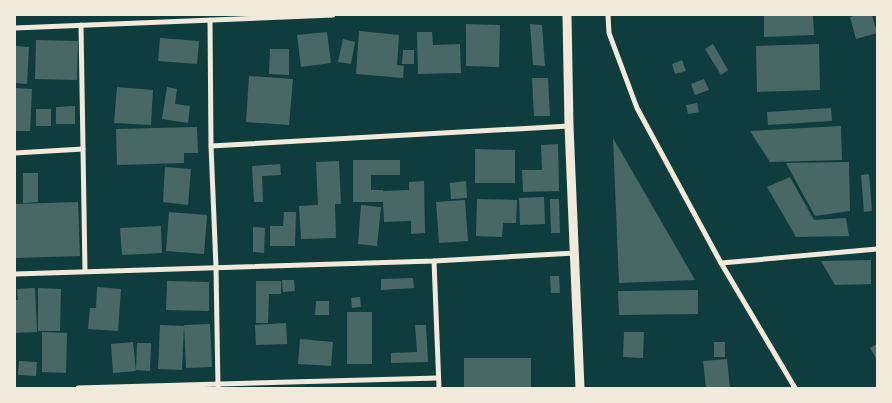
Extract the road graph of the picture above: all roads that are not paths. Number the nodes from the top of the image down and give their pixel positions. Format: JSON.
{"nodes":[{"id":1,"x":333,"y":15,"type":"edge"},
{"id":2,"x":567,"y":15,"type":"edge"},
{"id":3,"x":608,"y":15,"type":"edge"},
{"id":4,"x":210,"y":20,"type":"junction"},
{"id":5,"x":81,"y":25,"type":"junction"},
{"id":6,"x":15,"y":28,"type":"edge"},
{"id":7,"x":569,"y":126,"type":"junction"},
{"id":8,"x":211,"y":146,"type":"junction"},
{"id":9,"x":83,"y":149,"type":"junction"},
{"id":10,"x":15,"y":153,"type":"edge"},
{"id":11,"x":877,"y":249,"type":"edge"},
{"id":12,"x":574,"y":253,"type":"junction"},
{"id":13,"x":434,"y":261,"type":"junction"},
{"id":14,"x":721,"y":263,"type":"junction"},
{"id":15,"x":216,"y":267,"type":"junction"},
{"id":16,"x":85,"y":271,"type":"junction"},
{"id":17,"x":15,"y":274,"type":"edge"},
{"id":18,"x":438,"y":378,"type":"junction"},
{"id":19,"x":218,"y":386,"type":"edge"},
{"id":20,"x":78,"y":388,"type":"edge"},
{"id":21,"x":439,"y":388,"type":"edge"},
{"id":22,"x":580,"y":388,"type":"edge"},
{"id":23,"x":795,"y":388,"type":"edge"}],
"edges":[{"from":1,"to":4,"type":"street"},
{"from":2,"to":7,"type":"street"},
{"from":3,"to":14,"type":"street"},
{"from":4,"to":5,"type":"street"},
{"from":4,"to":8,"type":"street"},
{"from":5,"to":6,"type":"street"},
{"from":5,"to":9,"type":"street"},
{"from":7,"to":8,"type":"street"},
{"from":7,"to":12,"type":"street"},
{"from":8,"to":15,"type":"street"},
{"from":9,"to":10,"type":"street"},
{"from":9,"to":16,"type":"street"},
{"from":11,"to":14,"type":"street"},
{"from":12,"to":13,"type":"street"},
{"from":12,"to":22,"type":"street"},
{"from":13,"to":15,"type":"street"},
{"from":13,"to":18,"type":"street"},
{"from":14,"to":23,"type":"street"},
{"from":15,"to":16,"type":"street"},
{"from":15,"to":19,"type":"street"},
{"from":16,"to":17,"type":"street"},
{"from":18,"to":19,"type":"street"},
{"from":18,"to":21,"type":"street"},
{"from":19,"to":20,"type":"street"}]}
